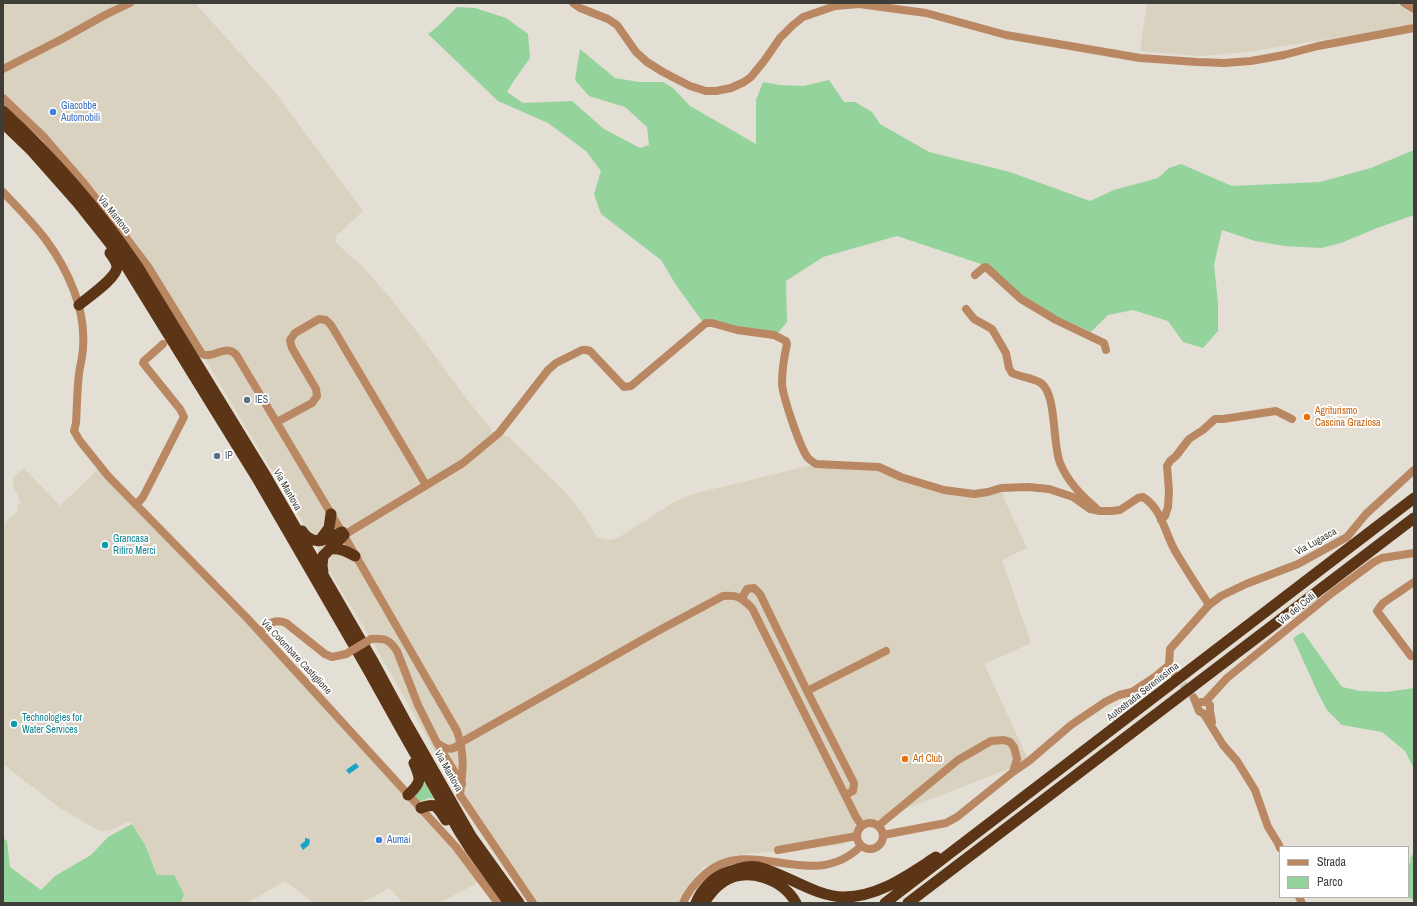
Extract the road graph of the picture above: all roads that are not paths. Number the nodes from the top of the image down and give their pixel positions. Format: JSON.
{"nodes":[{"id":1,"x":130,"y":3,"type":"edge"},
{"id":2,"x":573,"y":3,"type":"edge"},
{"id":3,"x":834,"y":4,"type":"edge"},
{"id":4,"x":1414,"y":28,"type":"edge"},
{"id":5,"x":3,"y":69,"type":"edge"},
{"id":6,"x":3,"y":98,"type":"edge"},
{"id":7,"x":3,"y":111,"type":"edge"},
{"id":8,"x":3,"y":124,"type":"edge"},
{"id":9,"x":3,"y":192,"type":"edge"},
{"id":10,"x":88,"y":215,"type":"junction"},
{"id":11,"x":975,"y":275,"type":"dead end"},
{"id":12,"x":112,"y":278,"type":"junction"},
{"id":13,"x":142,"y":292,"type":"junction"},
{"id":14,"x":79,"y":305,"type":"junction"},
{"id":15,"x":966,"y":308,"type":"dead end"},
{"id":16,"x":163,"y":344,"type":"dead end"},
{"id":17,"x":1106,"y":350,"type":"dead end"},
{"id":18,"x":1292,"y":419,"type":"dead end"},
{"id":19,"x":277,"y":422,"type":"junction"},
{"id":20,"x":1414,"y":470,"type":"edge"},
{"id":21,"x":426,"y":485,"type":"junction"},
{"id":22,"x":1414,"y":498,"type":"edge"},
{"id":23,"x":136,"y":505,"type":"junction"},
{"id":24,"x":1100,"y":511,"type":"junction"},
{"id":25,"x":331,"y":514,"type":"junction"},
{"id":26,"x":288,"y":515,"type":"junction"},
{"id":27,"x":1414,"y":518,"type":"edge"},
{"id":28,"x":1161,"y":520,"type":"junction"},
{"id":29,"x":343,"y":533,"type":"junction"},
{"id":30,"x":319,"y":540,"type":"junction"},
{"id":31,"x":330,"y":549,"type":"junction"},
{"id":32,"x":1414,"y":553,"type":"edge"},
{"id":33,"x":355,"y":556,"type":"junction"},
{"id":34,"x":325,"y":578,"type":"junction"},
{"id":35,"x":1414,"y":582,"type":"edge"},
{"id":36,"x":742,"y":598,"type":"junction"},
{"id":37,"x":1209,"y":605,"type":"junction"},
{"id":38,"x":260,"y":632,"type":"junction"},
{"id":39,"x":886,"y":651,"type":"dead end"},
{"id":40,"x":1411,"y":656,"type":"dead end"},
{"id":41,"x":1169,"y":665,"type":"junction"},
{"id":42,"x":1173,"y":673,"type":"tunnel mouth"},
{"id":43,"x":807,"y":691,"type":"junction"},
{"id":44,"x":400,"y":729,"type":"junction"},
{"id":45,"x":437,"y":742,"type":"junction"},
{"id":46,"x":460,"y":743,"type":"junction"},
{"id":47,"x":449,"y":762,"type":"junction"},
{"id":48,"x":463,"y":771,"type":"junction"},
{"id":49,"x":1013,"y":772,"type":"junction"},
{"id":50,"x":462,"y":784,"type":"junction"},
{"id":51,"x":408,"y":794,"type":"junction"},
{"id":52,"x":845,"y":795,"type":"junction"},
{"id":53,"x":421,"y":808,"type":"junction"},
{"id":54,"x":1008,"y":810,"type":"junction"},
{"id":55,"x":862,"y":826,"type":"junction"},
{"id":56,"x":878,"y":826,"type":"junction"},
{"id":57,"x":883,"y":835,"type":"junction"},
{"id":58,"x":857,"y":836,"type":"junction"},
{"id":59,"x":861,"y":846,"type":"junction"},
{"id":60,"x":1279,"y":846,"type":"edge"},
{"id":61,"x":471,"y":850,"type":"junction"},
{"id":62,"x":778,"y":850,"type":"dead end"},
{"id":63,"x":952,"y":869,"type":"junction"},
{"id":64,"x":498,"y":903,"type":"edge"},
{"id":65,"x":509,"y":903,"type":"edge"},
{"id":66,"x":519,"y":903,"type":"edge"},
{"id":67,"x":533,"y":903,"type":"edge"},
{"id":68,"x":683,"y":903,"type":"edge"},
{"id":69,"x":696,"y":903,"type":"edge"},
{"id":70,"x":704,"y":903,"type":"edge"},
{"id":71,"x":796,"y":903,"type":"edge"},
{"id":72,"x":886,"y":903,"type":"edge"},
{"id":73,"x":908,"y":903,"type":"edge"},
{"id":74,"x":914,"y":903,"type":"edge"}],
"edges":[{"from":1,"to":5,"type":"street"},
{"from":2,"to":3,"type":"street"},
{"from":3,"to":4,"type":"street"},
{"from":6,"to":19,"type":"street"},
{"from":7,"to":26,"type":"highway","name":"Via Mantova"},
{"from":8,"to":10,"type":"highway","name":"Via Mantova"},
{"from":9,"to":14,"type":"street"},
{"from":10,"to":12,"type":"highway"},
{"from":10,"to":13,"type":"highway","name":"Via Mantova"},
{"from":11,"to":17,"type":"street"},
{"from":12,"to":13,"type":"highway"},
{"from":12,"to":14,"type":"highway"},
{"from":13,"to":44,"type":"highway","name":"Via Mantova"},
{"from":14,"to":23,"type":"street","name":"Via Colombare Castiglione"},
{"from":15,"to":24,"type":"street"},
{"from":16,"to":23,"type":"street"},
{"from":18,"to":28,"type":"street"},
{"from":19,"to":21,"type":"street"},
{"from":19,"to":25,"type":"street"},
{"from":20,"to":37,"type":"street","name":"Via Lugasca"},
{"from":21,"to":24,"type":"street"},
{"from":21,"to":29,"type":"street"},
{"from":22,"to":54,"type":"highway","name":"Autostrada Serenissima"},
{"from":23,"to":38,"type":"street","name":"Via Colombare Castiglione"},
{"from":24,"to":28,"type":"street"},
{"from":25,"to":29,"type":"street"},
{"from":25,"to":30,"type":"highway"},
{"from":26,"to":30,"type":"highway"},
{"from":26,"to":34,"type":"highway","name":"Via Mantova"},
{"from":27,"to":63,"type":"highway"},
{"from":28,"to":37,"type":"street"},
{"from":29,"to":30,"type":"highway"},
{"from":29,"to":31,"type":"highway"},
{"from":29,"to":33,"type":"street"},
{"from":31,"to":33,"type":"highway"},
{"from":31,"to":34,"type":"highway"},
{"from":32,"to":60,"type":"street","name":"Via dei Colli"},
{"from":33,"to":46,"type":"street"},
{"from":34,"to":66,"type":"highway","name":"Via Mantova"},
{"from":35,"to":40,"type":"street"},
{"from":36,"to":43,"type":"street"},
{"from":36,"to":46,"type":"street"},
{"from":36,"to":52,"type":"street"},
{"from":37,"to":41,"type":"street","name":"Via Lugasca"},
{"from":38,"to":45,"type":"street","bridge":true},
{"from":38,"to":51,"type":"street","name":"Via Colombare Castiglione"},
{"from":39,"to":43,"type":"street"},
{"from":41,"to":42,"type":"street"},
{"from":41,"to":49,"type":"street"},
{"from":43,"to":52,"type":"street"},
{"from":44,"to":51,"type":"highway"},
{"from":44,"to":61,"type":"highway","name":"Via Mantova"},
{"from":45,"to":46,"type":"street"},
{"from":45,"to":47,"type":"street"},
{"from":46,"to":48,"type":"street"},
{"from":47,"to":48,"type":"street"},
{"from":47,"to":50,"type":"street"},
{"from":48,"to":50,"type":"street"},
{"from":49,"to":56,"type":"street"},
{"from":49,"to":57,"type":"street"},
{"from":50,"to":67,"type":"street"},
{"from":51,"to":53,"type":"street","name":"Via Colombare Castiglione"},
{"from":52,"to":55,"type":"street"},
{"from":53,"to":61,"type":"highway"},
{"from":53,"to":64,"type":"street","name":"Via Colombare Castiglione"},
{"from":54,"to":69,"type":"highway"},
{"from":54,"to":72,"type":"highway","name":"Autostrada Serenissima"},
{"from":55,"to":56,"type":"street"},
{"from":55,"to":58,"type":"street"},
{"from":56,"to":57,"type":"street"},
{"from":57,"to":59,"type":"street"},
{"from":58,"to":59,"type":"street"},
{"from":58,"to":62,"type":"street"},
{"from":59,"to":68,"type":"street"},
{"from":61,"to":65,"type":"highway","name":"Via Mantova"},
{"from":63,"to":73,"type":"highway"},
{"from":63,"to":74,"type":"highway"},
{"from":70,"to":71,"type":"highway"}]}
